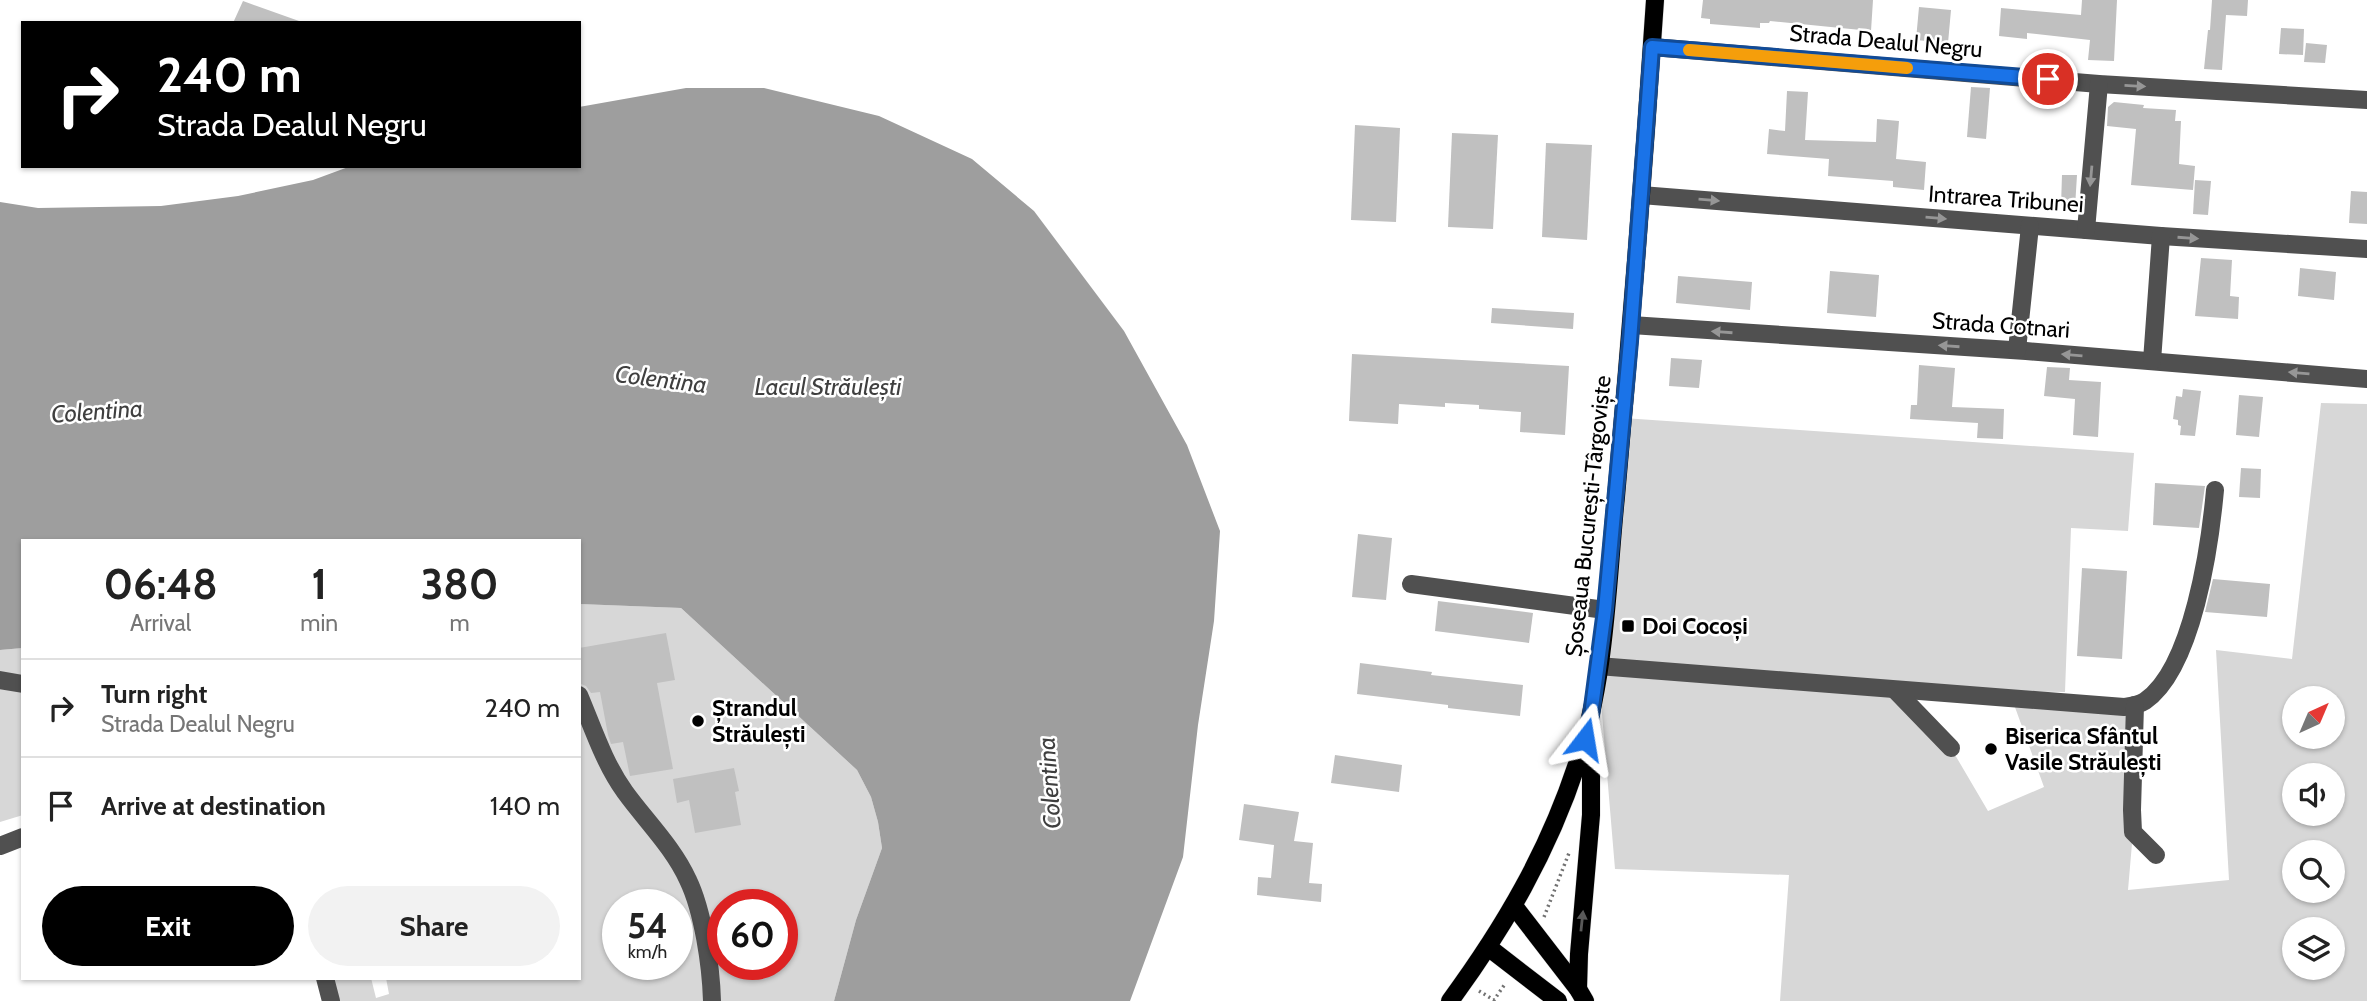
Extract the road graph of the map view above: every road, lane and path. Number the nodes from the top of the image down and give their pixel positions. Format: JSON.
{"nodes":[{"id":1,"x":1655,"y":0,"type":"edge"},
{"id":2,"x":1652,"y":47,"type":"junction"},
{"id":3,"x":2099,"y":84,"type":"junction"},
{"id":4,"x":2367,"y":100,"type":"edge"},
{"id":5,"x":1642,"y":195,"type":"junction"},
{"id":6,"x":2030,"y":226,"type":"junction"},
{"id":7,"x":2086,"y":230,"type":"junction"},
{"id":8,"x":2161,"y":236,"type":"junction"},
{"id":9,"x":2367,"y":249,"type":"edge"},
{"id":10,"x":1631,"y":325,"type":"junction"},
{"id":11,"x":2017,"y":350,"type":"junction"},
{"id":12,"x":2151,"y":361,"type":"junction"},
{"id":13,"x":2367,"y":379,"type":"edge"},
{"id":14,"x":2215,"y":490,"type":"dead end"},
{"id":15,"x":1411,"y":584,"type":"dead end"},
{"id":16,"x":1605,"y":610,"type":"junction"},
{"id":17,"x":1598,"y":666,"type":"junction"},
{"id":18,"x":0,"y":681,"type":"edge"},
{"id":19,"x":21,"y":684,"type":"edge"},
{"id":20,"x":1895,"y":690,"type":"junction"},
{"id":21,"x":581,"y":700,"type":"edge"},
{"id":22,"x":2135,"y":705,"type":"junction"},
{"id":23,"x":1591,"y":715,"type":"junction"},
{"id":24,"x":1951,"y":748,"type":"dead end"},
{"id":25,"x":21,"y":838,"type":"edge"},
{"id":26,"x":1590,"y":841,"type":"junction"},
{"id":27,"x":0,"y":846,"type":"edge"},
{"id":28,"x":2155,"y":855,"type":"dead end"},
{"id":29,"x":1514,"y":906,"type":"junction"},
{"id":30,"x":1536,"y":935,"type":"junction"},
{"id":31,"x":1488,"y":947,"type":"junction"},
{"id":32,"x":1516,"y":968,"type":"junction"},
{"id":33,"x":326,"y":980,"type":"edge"},
{"id":34,"x":1464,"y":981,"type":"junction"},
{"id":35,"x":1582,"y":995,"type":"edge"},
{"id":36,"x":331,"y":1001,"type":"edge"},
{"id":37,"x":712,"y":1001,"type":"edge"},
{"id":38,"x":1450,"y":1001,"type":"edge"},
{"id":39,"x":1558,"y":1001,"type":"edge"}],
"edges":[{"from":1,"to":2,"type":"main road","name":"Șoseaua București-Târgoviște"},
{"from":2,"to":3,"type":"street","name":"Strada Dealul Negru"},
{"from":2,"to":5,"type":"main road","name":"Șoseaua București-Târgoviște"},
{"from":3,"to":4,"type":"street","name":"Strada Dealul Negru","one_way":true},
{"from":3,"to":7,"type":"street","one_way":true},
{"from":5,"to":6,"type":"street","name":"Intrarea Tribunei","one_way":true},
{"from":5,"to":10,"type":"main road","name":"Șoseaua București-Târgoviște"},
{"from":6,"to":7,"type":"street","name":"Intrarea Tribunei"},
{"from":6,"to":11,"type":"street"},
{"from":7,"to":8,"type":"street","name":"Intrarea Tribunei"},
{"from":8,"to":9,"type":"street","name":"Intrarea Tribunei","one_way":true},
{"from":8,"to":12,"type":"street"},
{"from":11,"to":10,"type":"street","name":"Strada Cotnari","one_way":true},
{"from":10,"to":16,"type":"main road","name":"Șoseaua București-Târgoviște"},
{"from":12,"to":11,"type":"street","name":"Strada Cotnari","one_way":true},
{"from":13,"to":12,"type":"street","name":"Strada Cotnari","one_way":true},
{"from":14,"to":22,"type":"street"},
{"from":15,"to":16,"type":"street"},
{"from":16,"to":17,"type":"main road","name":"Șoseaua București-Târgoviște"},
{"from":17,"to":20,"type":"street"},
{"from":17,"to":23,"type":"main road","name":"Șoseaua București-Târgoviște"},
{"from":18,"to":19,"type":"street"},
{"from":20,"to":22,"type":"street"},
{"from":20,"to":24,"type":"street"},
{"from":21,"to":37,"type":"street"},
{"from":22,"to":28,"type":"street"},
{"from":23,"to":26,"type":"main road"},
{"from":23,"to":29,"type":"main road","name":"Șoseaua București-Târgoviște"},
{"from":25,"to":27,"type":"street"},
{"from":26,"to":30,"type":"path"},
{"from":35,"to":26,"type":"main road","one_way":true},
{"from":29,"to":30,"type":"main road"},
{"from":29,"to":31,"type":"main road","name":"Șoseaua București-Târgoviște"},
{"from":30,"to":35,"type":"main road"},
{"from":31,"to":32,"type":"main road"},
{"from":31,"to":34,"type":"main road","name":"Șoseaua București-Târgoviște"},
{"from":32,"to":34,"type":"path"},
{"from":32,"to":39,"type":"main road"},
{"from":33,"to":36,"type":"street"},
{"from":34,"to":38,"type":"main road","name":"Șoseaua București-Târgoviște"}]}
